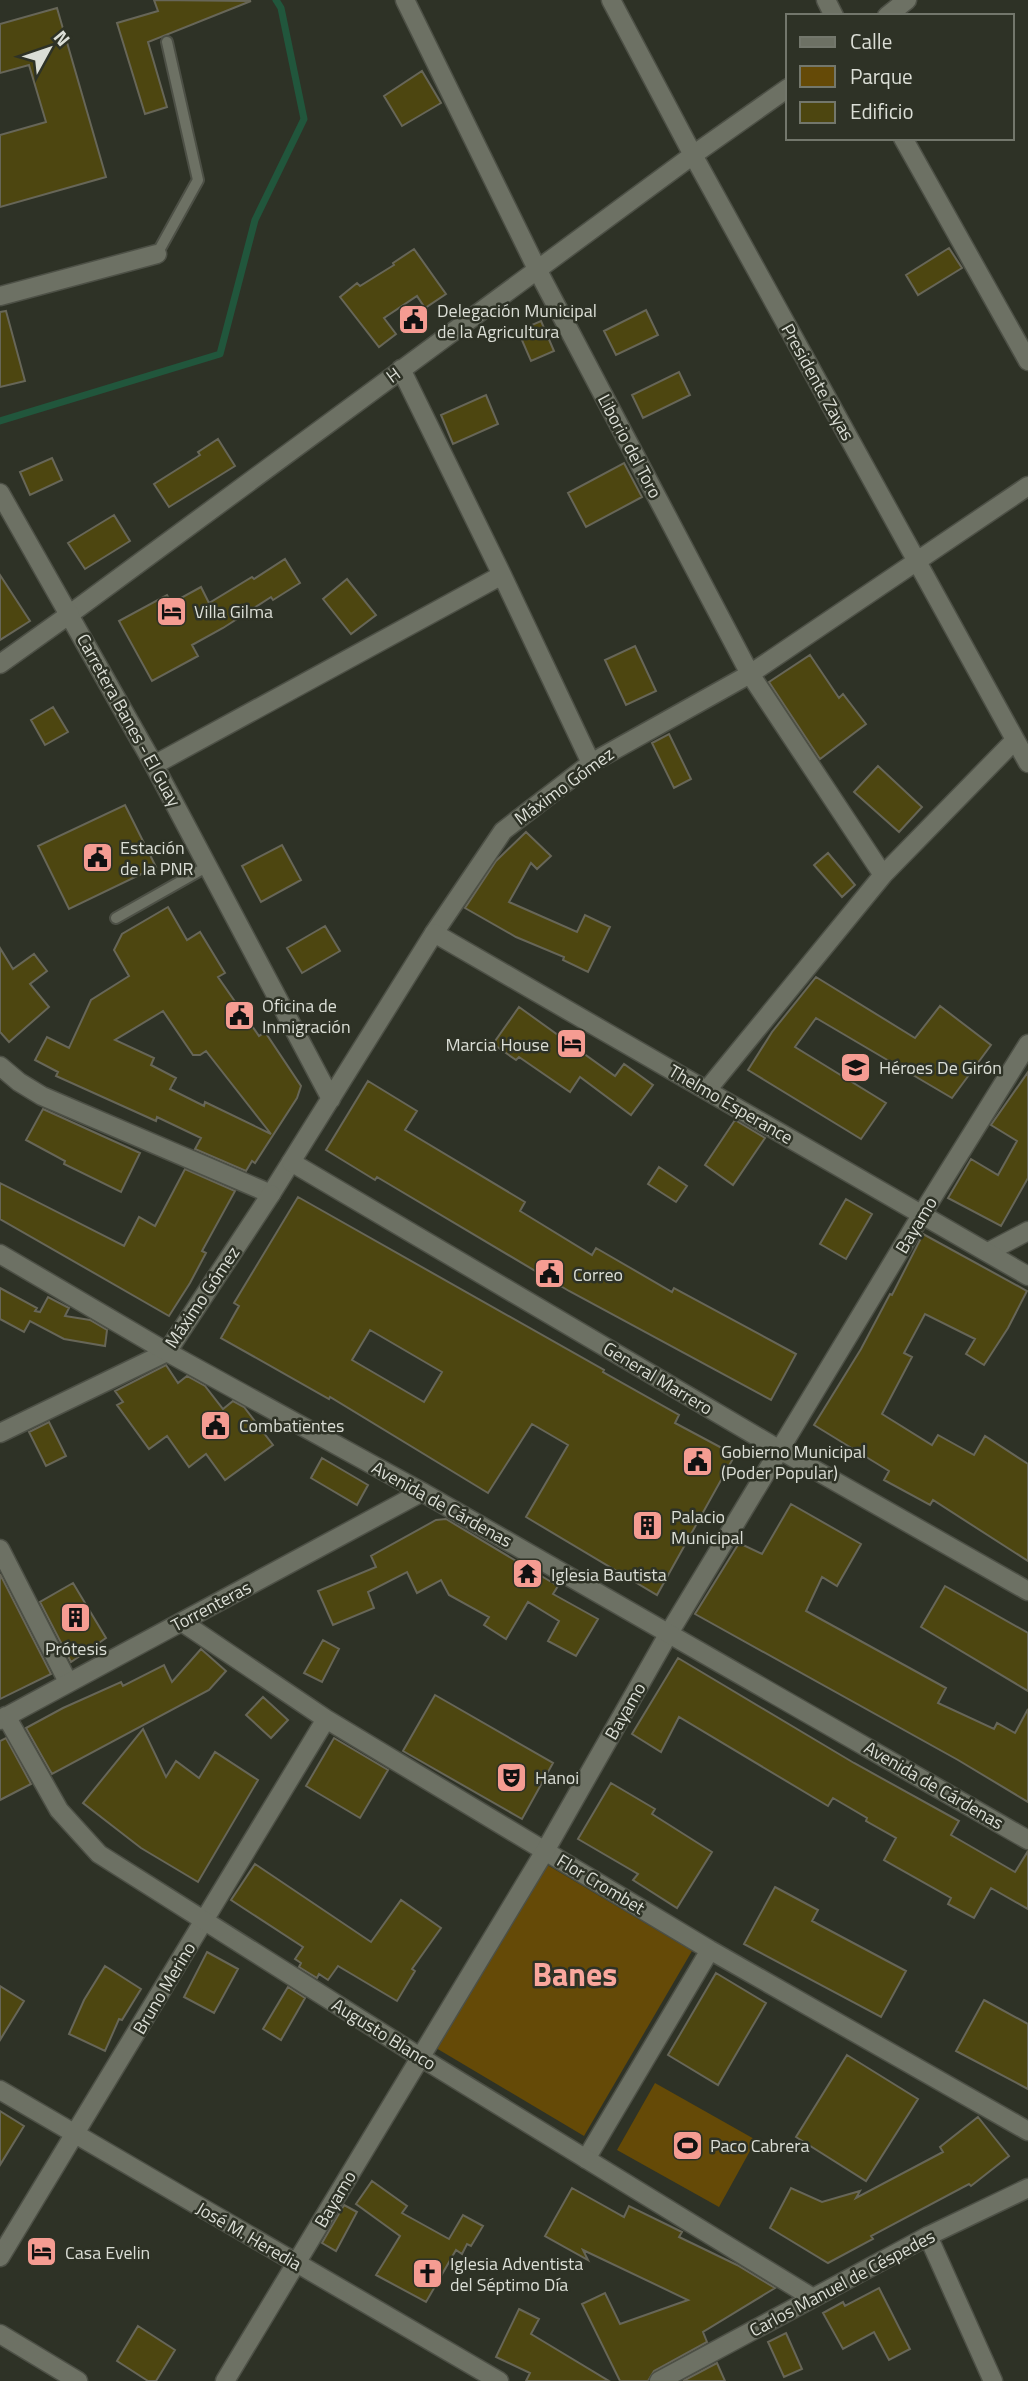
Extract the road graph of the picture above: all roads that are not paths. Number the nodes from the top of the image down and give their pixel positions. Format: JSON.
{"nodes":[{"id":1,"x":405,"y":0,"type":"edge"},
{"id":2,"x":611,"y":0,"type":"edge"},
{"id":3,"x":907,"y":0,"type":"edge"},
{"id":4,"x":890,"y":14,"type":"edge"},
{"id":5,"x":167,"y":42,"type":"dead end"},
{"id":6,"x":786,"y":89,"type":"edge"},
{"id":7,"x":904,"y":140,"type":"edge"},
{"id":8,"x":693,"y":155,"type":"junction"},
{"id":9,"x":157,"y":254,"type":"joint"},
{"id":10,"x":538,"y":271,"type":"junction"},
{"id":11,"x":0,"y":296,"type":"edge"},
{"id":12,"x":1028,"y":361,"type":"edge"},
{"id":13,"x":401,"y":369,"type":"junction"},
{"id":14,"x":1028,"y":486,"type":"edge"},
{"id":15,"x":0,"y":493,"type":"edge"},
{"id":16,"x":917,"y":560,"type":"junction"},
{"id":17,"x":502,"y":575,"type":"junction"},
{"id":18,"x":70,"y":614,"type":"junction"},
{"id":19,"x":0,"y":664,"type":"edge"},
{"id":20,"x":750,"y":674,"type":"junction"},
{"id":21,"x":1015,"y":740,"type":"junction"},
{"id":22,"x":591,"y":763,"type":"junction"},
{"id":23,"x":1028,"y":763,"type":"edge"},
{"id":24,"x":154,"y":765,"type":"junction"},
{"id":25,"x":208,"y":866,"type":"junction"},
{"id":26,"x":883,"y":875,"type":"junction"},
{"id":27,"x":116,"y":918,"type":"dead end"},
{"id":28,"x":434,"y":933,"type":"junction"},
{"id":29,"x":1028,"y":1044,"type":"edge"},
{"id":30,"x":0,"y":1066,"type":"edge"},
{"id":31,"x":707,"y":1090,"type":"junction"},
{"id":32,"x":331,"y":1099,"type":"junction"},
{"id":33,"x":291,"y":1162,"type":"junction"},
{"id":34,"x":271,"y":1194,"type":"junction"},
{"id":35,"x":922,"y":1214,"type":"junction"},
{"id":36,"x":1028,"y":1231,"type":"edge"},
{"id":37,"x":988,"y":1252,"type":"junction"},
{"id":38,"x":0,"y":1254,"type":"edge"},
{"id":39,"x":1028,"y":1276,"type":"edge"},
{"id":40,"x":167,"y":1352,"type":"junction"},
{"id":41,"x":0,"y":1433,"type":"edge"},
{"id":42,"x":780,"y":1450,"type":"junction"},
{"id":43,"x":422,"y":1492,"type":"junction"},
{"id":44,"x":0,"y":1549,"type":"edge"},
{"id":45,"x":1028,"y":1591,"type":"edge"},
{"id":46,"x":182,"y":1622,"type":"junction"},
{"id":47,"x":669,"y":1633,"type":"junction"},
{"id":48,"x":68,"y":1682,"type":"junction"},
{"id":49,"x":3,"y":1718,"type":"edge"},
{"id":50,"x":326,"y":1719,"type":"junction"},
{"id":51,"x":1028,"y":1840,"type":"edge"},
{"id":52,"x":545,"y":1851,"type":"junction"},
{"id":53,"x":205,"y":1921,"type":"junction"},
{"id":54,"x":710,"y":1950,"type":"junction"},
{"id":55,"x":421,"y":2057,"type":"junction"},
{"id":56,"x":0,"y":2090,"type":"edge"},
{"id":57,"x":1028,"y":2131,"type":"edge"},
{"id":58,"x":75,"y":2134,"type":"junction"},
{"id":59,"x":586,"y":2159,"type":"junction"},
{"id":60,"x":1028,"y":2188,"type":"edge"},
{"id":61,"x":928,"y":2236,"type":"junction"},
{"id":62,"x":0,"y":2257,"type":"edge"},
{"id":63,"x":296,"y":2263,"type":"junction"},
{"id":64,"x":813,"y":2298,"type":"junction"},
{"id":65,"x":0,"y":2334,"type":"edge"},
{"id":66,"x":680,"y":2376,"type":"edge"},
{"id":67,"x":78,"y":2381,"type":"edge"},
{"id":68,"x":225,"y":2381,"type":"edge"},
{"id":69,"x":499,"y":2381,"type":"edge"},
{"id":70,"x":659,"y":2381,"type":"edge"},
{"id":71,"x":993,"y":2381,"type":"edge"}],
"edges":[{"from":1,"to":10,"type":"street","name":"Liborio del Toro"},
{"from":2,"to":8,"type":"street","name":"Presidente Zayas"},
{"from":3,"to":4,"type":"street"},
{"from":5,"to":9,"type":"lane"},
{"from":6,"to":8,"type":"street","name":"H"},
{"from":7,"to":12,"type":"street"},
{"from":8,"to":10,"type":"street","name":"H"},
{"from":8,"to":16,"type":"street","name":"Presidente Zayas"},
{"from":9,"to":11,"type":"street"},
{"from":10,"to":13,"type":"street","name":"H"},
{"from":10,"to":20,"type":"street","name":"Liborio del Toro"},
{"from":13,"to":17,"type":"street"},
{"from":13,"to":18,"type":"street","name":"H"},
{"from":14,"to":16,"type":"street","name":"Máximo Gómez"},
{"from":15,"to":18,"type":"street","name":"Carretera Banes - El Guay"},
{"from":16,"to":20,"type":"street","name":"Máximo Gómez"},
{"from":16,"to":21,"type":"street","name":"Presidente Zayas"},
{"from":17,"to":22,"type":"street"},
{"from":17,"to":24,"type":"street"},
{"from":18,"to":19,"type":"street","name":"H"},
{"from":18,"to":24,"type":"street","name":"Carretera Banes - El Guay"},
{"from":20,"to":22,"type":"street","name":"Máximo Gómez"},
{"from":20,"to":26,"type":"street","name":"Liborio del Toro"},
{"from":21,"to":23,"type":"street","name":"Presidente Zayas"},
{"from":21,"to":26,"type":"street"},
{"from":22,"to":28,"type":"street","name":"Máximo Gómez"},
{"from":24,"to":25,"type":"street","name":"Carretera Banes - El Guay"},
{"from":25,"to":27,"type":"lane"},
{"from":25,"to":32,"type":"street","name":"Carretera Banes - El Guay"},
{"from":26,"to":31,"type":"street"},
{"from":28,"to":31,"type":"street","name":"Thelmo Esperance"},
{"from":28,"to":32,"type":"street","name":"Máximo Gómez"},
{"from":29,"to":35,"type":"street","name":"Bayamo"},
{"from":30,"to":34,"type":"street"},
{"from":31,"to":35,"type":"street","name":"Thelmo Esperance"},
{"from":32,"to":33,"type":"street","name":"Máximo Gómez"},
{"from":33,"to":34,"type":"street","name":"Máximo Gómez"},
{"from":33,"to":42,"type":"street","name":"General Marrero"},
{"from":34,"to":40,"type":"street","name":"Máximo Gómez"},
{"from":35,"to":37,"type":"street","name":"Thelmo Esperance"},
{"from":35,"to":42,"type":"street","name":"Bayamo"},
{"from":36,"to":37,"type":"street"},
{"from":37,"to":39,"type":"street","name":"Thelmo Esperance"},
{"from":38,"to":40,"type":"street","name":"Avenida de Cárdenas"},
{"from":40,"to":41,"type":"street","name":"Máximo Gómez"},
{"from":40,"to":43,"type":"street","name":"Avenida de Cárdenas"},
{"from":42,"to":45,"type":"street","name":"General Marrero"},
{"from":42,"to":47,"type":"street","name":"Bayamo"},
{"from":43,"to":46,"type":"street","name":"Torrenteras"},
{"from":43,"to":47,"type":"street","name":"Avenida de Cárdenas"},
{"from":44,"to":48,"type":"street"},
{"from":46,"to":48,"type":"street","name":"Torrenteras"},
{"from":46,"to":50,"type":"street","name":"Flor Crombet"},
{"from":47,"to":51,"type":"street","name":"Avenida de Cárdenas"},
{"from":47,"to":52,"type":"street","name":"Bayamo"},
{"from":48,"to":49,"type":"street","name":"Torrenteras"},
{"from":49,"to":53,"type":"street","name":"Augusto Blanco"},
{"from":50,"to":52,"type":"street","name":"Flor Crombet"},
{"from":50,"to":53,"type":"street","name":"Bruno Merino"},
{"from":52,"to":54,"type":"street","name":"Flor Crombet"},
{"from":52,"to":55,"type":"street","name":"Bayamo"},
{"from":53,"to":55,"type":"street","name":"Augusto Blanco"},
{"from":53,"to":58,"type":"street","name":"Bruno Merino"},
{"from":54,"to":57,"type":"street","name":"Flor Crombet"},
{"from":54,"to":59,"type":"street"},
{"from":55,"to":59,"type":"street","name":"Augusto Blanco"},
{"from":55,"to":63,"type":"street","name":"Bayamo"},
{"from":56,"to":58,"type":"street","name":"José M. Heredia"},
{"from":58,"to":62,"type":"street","name":"Bruno Merino"},
{"from":58,"to":63,"type":"street","name":"José M. Heredia"},
{"from":59,"to":64,"type":"street","name":"Augusto Blanco"},
{"from":60,"to":61,"type":"street","name":"Carlos Manuel de Céspedes"},
{"from":61,"to":64,"type":"street","name":"Carlos Manuel de Céspedes"},
{"from":61,"to":71,"type":"street"},
{"from":63,"to":68,"type":"street","name":"Bayamo"},
{"from":63,"to":69,"type":"street","name":"José M. Heredia"},
{"from":64,"to":66,"type":"street","name":"Carlos Manuel de Céspedes"},
{"from":65,"to":67,"type":"street"},
{"from":66,"to":70,"type":"street","name":"Carlos Manuel de Céspedes"}]}
